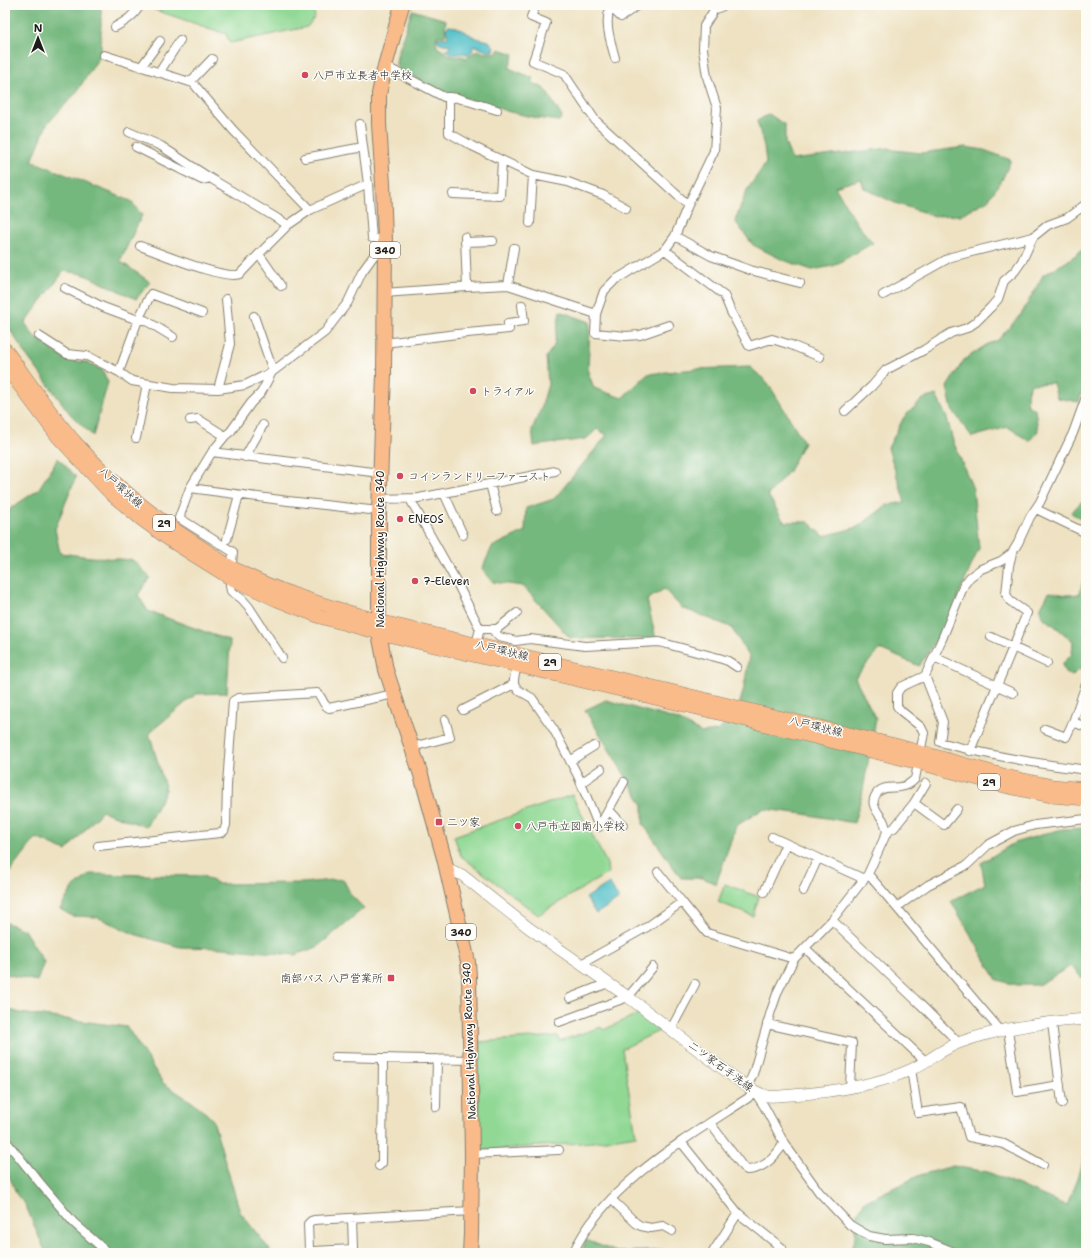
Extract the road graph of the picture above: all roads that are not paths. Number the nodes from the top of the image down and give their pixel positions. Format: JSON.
{"nodes":[{"id":1,"x":140,"y":5,"type":"edge"},
{"id":2,"x":402,"y":5,"type":"edge"},
{"id":3,"x":536,"y":5,"type":"edge"},
{"id":4,"x":638,"y":5,"type":"edge"},
{"id":5,"x":725,"y":5,"type":"edge"},
{"id":6,"x":609,"y":6,"type":"edge"},
{"id":7,"x":115,"y":27,"type":"dead end"},
{"id":8,"x":180,"y":40,"type":"dead end"},
{"id":9,"x":160,"y":41,"type":"dead end"},
{"id":10,"x":104,"y":55,"type":"dead end"},
{"id":11,"x":615,"y":58,"type":"dead end"},
{"id":12,"x":212,"y":59,"type":"dead end"},
{"id":13,"x":385,"y":66,"type":"junction"},
{"id":14,"x":141,"y":67,"type":"junction"},
{"id":15,"x":159,"y":73,"type":"junction"},
{"id":16,"x":190,"y":82,"type":"junction"},
{"id":17,"x":449,"y":97,"type":"junction"},
{"id":18,"x":497,"y":110,"type":"dead end"},
{"id":19,"x":360,"y":124,"type":"dead end"},
{"id":20,"x":129,"y":132,"type":"dead end"},
{"id":21,"x":363,"y":147,"type":"junction"},
{"id":22,"x":136,"y":148,"type":"dead end"},
{"id":23,"x":305,"y":158,"type":"dead end"},
{"id":24,"x":502,"y":160,"type":"junction"},
{"id":25,"x":533,"y":175,"type":"junction"},
{"id":26,"x":210,"y":178,"type":"junction"},
{"id":27,"x":368,"y":184,"type":"junction"},
{"id":28,"x":453,"y":194,"type":"dead end"},
{"id":29,"x":1086,"y":204,"type":"edge"},
{"id":30,"x":688,"y":205,"type":"junction"},
{"id":31,"x":626,"y":208,"type":"dead end"},
{"id":32,"x":310,"y":210,"type":"junction"},
{"id":33,"x":530,"y":223,"type":"dead end"},
{"id":34,"x":288,"y":225,"type":"junction"},
{"id":35,"x":675,"y":236,"type":"junction"},
{"id":36,"x":1033,"y":237,"type":"junction"},
{"id":37,"x":385,"y":240,"type":"junction"},
{"id":38,"x":493,"y":241,"type":"dead end"},
{"id":39,"x":140,"y":246,"type":"dead end"},
{"id":40,"x":514,"y":248,"type":"dead end"},
{"id":41,"x":665,"y":250,"type":"junction"},
{"id":42,"x":259,"y":254,"type":"junction"},
{"id":43,"x":800,"y":283,"type":"dead end"},
{"id":44,"x":508,"y":285,"type":"junction"},
{"id":45,"x":282,"y":286,"type":"dead end"},
{"id":46,"x":467,"y":287,"type":"junction"},
{"id":47,"x":65,"y":288,"type":"dead end"},
{"id":48,"x":384,"y":293,"type":"junction"},
{"id":49,"x":883,"y":295,"type":"dead end"},
{"id":50,"x":226,"y":299,"type":"dead end"},
{"id":51,"x":522,"y":304,"type":"dead end"},
{"id":52,"x":202,"y":313,"type":"dead end"},
{"id":53,"x":596,"y":314,"type":"junction"},
{"id":54,"x":254,"y":316,"type":"dead end"},
{"id":55,"x":138,"y":320,"type":"junction"},
{"id":56,"x":669,"y":325,"type":"dead end"},
{"id":57,"x":39,"y":336,"type":"dead end"},
{"id":58,"x":173,"y":337,"type":"dead end"},
{"id":59,"x":384,"y":343,"type":"junction"},
{"id":60,"x":5,"y":349,"type":"edge"},
{"id":61,"x":820,"y":357,"type":"dead end"},
{"id":62,"x":5,"y":366,"type":"edge"},
{"id":63,"x":119,"y":372,"type":"junction"},
{"id":64,"x":272,"y":372,"type":"junction"},
{"id":65,"x":147,"y":384,"type":"junction"},
{"id":66,"x":218,"y":389,"type":"junction"},
{"id":67,"x":1086,"y":397,"type":"edge"},
{"id":68,"x":845,"y":411,"type":"dead end"},
{"id":69,"x":190,"y":420,"type":"dead end"},
{"id":70,"x":263,"y":425,"type":"dead end"},
{"id":71,"x":225,"y":436,"type":"junction"},
{"id":72,"x":136,"y":438,"type":"dead end"},
{"id":73,"x":212,"y":452,"type":"junction"},
{"id":74,"x":245,"y":456,"type":"junction"},
{"id":75,"x":555,"y":471,"type":"dead end"},
{"id":76,"x":380,"y":473,"type":"junction"},
{"id":77,"x":490,"y":484,"type":"junction"},
{"id":78,"x":190,"y":488,"type":"junction"},
{"id":79,"x":444,"y":493,"type":"junction"},
{"id":80,"x":239,"y":495,"type":"junction"},
{"id":81,"x":410,"y":499,"type":"junction"},
{"id":82,"x":379,"y":505,"type":"junction"},
{"id":83,"x":1036,"y":509,"type":"junction"},
{"id":84,"x":496,"y":511,"type":"dead end"},
{"id":85,"x":1086,"y":533,"type":"edge"},
{"id":86,"x":463,"y":536,"type":"dead end"},
{"id":87,"x":228,"y":538,"type":"dead end"},
{"id":88,"x":1012,"y":553,"type":"junction"},
{"id":89,"x":231,"y":572,"type":"junction"},
{"id":90,"x":517,"y":614,"type":"dead end"},
{"id":91,"x":379,"y":627,"type":"junction"},
{"id":92,"x":480,"y":629,"type":"junction"},
{"id":93,"x":492,"y":629,"type":"junction"},
{"id":94,"x":991,"y":637,"type":"dead end"},
{"id":95,"x":476,"y":644,"type":"junction"},
{"id":96,"x":1013,"y":647,"type":"junction"},
{"id":97,"x":934,"y":657,"type":"junction"},
{"id":98,"x":282,"y":658,"type":"dead end"},
{"id":99,"x":518,"y":660,"type":"junction"},
{"id":100,"x":1047,"y":663,"type":"dead end"},
{"id":101,"x":737,"y":667,"type":"dead end"},
{"id":102,"x":925,"y":676,"type":"junction"},
{"id":103,"x":514,"y":684,"type":"junction"},
{"id":104,"x":1086,"y":684,"type":"edge"},
{"id":105,"x":996,"y":685,"type":"junction"},
{"id":106,"x":1013,"y":693,"type":"dead end"},
{"id":107,"x":394,"y":694,"type":"junction"},
{"id":108,"x":463,"y":710,"type":"dead end"},
{"id":109,"x":445,"y":720,"type":"dead end"},
{"id":110,"x":1073,"y":722,"type":"junction"},
{"id":111,"x":1086,"y":727,"type":"edge"},
{"id":112,"x":1045,"y":729,"type":"dead end"},
{"id":113,"x":594,"y":746,"type":"dead end"},
{"id":114,"x":412,"y":747,"type":"junction"},
{"id":115,"x":970,"y":751,"type":"junction"},
{"id":116,"x":920,"y":757,"type":"junction"},
{"id":117,"x":570,"y":761,"type":"junction"},
{"id":118,"x":1086,"y":768,"type":"edge"},
{"id":119,"x":602,"y":769,"type":"dead end"},
{"id":120,"x":624,"y":782,"type":"dead end"},
{"id":121,"x":926,"y":782,"type":"dead end"},
{"id":122,"x":581,"y":783,"type":"junction"},
{"id":123,"x":1086,"y":789,"type":"edge"},
{"id":124,"x":1086,"y":799,"type":"edge"},
{"id":125,"x":914,"y":803,"type":"junction"},
{"id":126,"x":957,"y":809,"type":"dead end"},
{"id":127,"x":609,"y":810,"type":"junction"},
{"id":128,"x":1086,"y":820,"type":"edge"},
{"id":129,"x":623,"y":825,"type":"dead end"},
{"id":130,"x":887,"y":832,"type":"junction"},
{"id":131,"x":772,"y":837,"type":"dead end"},
{"id":132,"x":786,"y":844,"type":"junction"},
{"id":133,"x":98,"y":846,"type":"dead end"},
{"id":134,"x":818,"y":858,"type":"junction"},
{"id":135,"x":446,"y":868,"type":"junction"},
{"id":136,"x":658,"y":872,"type":"dead end"},
{"id":137,"x":866,"y":877,"type":"junction"},
{"id":138,"x":803,"y":891,"type":"dead end"},
{"id":139,"x":764,"y":892,"type":"dead end"},
{"id":140,"x":682,"y":902,"type":"junction"},
{"id":141,"x":897,"y":907,"type":"junction"},
{"id":142,"x":832,"y":920,"type":"junction"},
{"id":143,"x":805,"y":948,"type":"junction"},
{"id":144,"x":794,"y":959,"type":"junction"},
{"id":145,"x":580,"y":964,"type":"junction"},
{"id":146,"x":653,"y":967,"type":"dead end"},
{"id":147,"x":608,"y":983,"type":"junction"},
{"id":148,"x":695,"y":984,"type":"dead end"},
{"id":149,"x":628,"y":996,"type":"junction"},
{"id":150,"x":570,"y":998,"type":"dead end"},
{"id":151,"x":1086,"y":1019,"type":"edge"},
{"id":152,"x":559,"y":1022,"type":"dead end"},
{"id":153,"x":1052,"y":1023,"type":"junction"},
{"id":154,"x":767,"y":1024,"type":"junction"},
{"id":155,"x":671,"y":1029,"type":"junction"},
{"id":156,"x":1005,"y":1030,"type":"junction"},
{"id":157,"x":959,"y":1043,"type":"junction"},
{"id":158,"x":335,"y":1057,"type":"dead end"},
{"id":159,"x":383,"y":1058,"type":"junction"},
{"id":160,"x":437,"y":1059,"type":"junction"},
{"id":161,"x":471,"y":1060,"type":"junction"},
{"id":162,"x":925,"y":1062,"type":"junction"},
{"id":163,"x":911,"y":1069,"type":"junction"},
{"id":164,"x":1060,"y":1085,"type":"junction"},
{"id":165,"x":850,"y":1087,"type":"junction"},
{"id":166,"x":750,"y":1089,"type":"junction"},
{"id":167,"x":1062,"y":1103,"type":"dead end"},
{"id":168,"x":436,"y":1107,"type":"dead end"},
{"id":169,"x":710,"y":1123,"type":"junction"},
{"id":170,"x":5,"y":1140,"type":"edge"},
{"id":171,"x":681,"y":1142,"type":"junction"},
{"id":172,"x":784,"y":1143,"type":"junction"},
{"id":173,"x":560,"y":1150,"type":"dead end"},
{"id":174,"x":472,"y":1154,"type":"junction"},
{"id":175,"x":1043,"y":1165,"type":"dead end"},
{"id":176,"x":379,"y":1166,"type":"dead end"},
{"id":177,"x":611,"y":1199,"type":"junction"},
{"id":178,"x":472,"y":1211,"type":"junction"},
{"id":179,"x":738,"y":1213,"type":"junction"},
{"id":180,"x":352,"y":1218,"type":"junction"},
{"id":181,"x":672,"y":1231,"type":"dead end"},
{"id":182,"x":782,"y":1248,"type":"dead end"},
{"id":183,"x":713,"y":1252,"type":"dead end"},
{"id":184,"x":108,"y":1253,"type":"edge"},
{"id":185,"x":470,"y":1253,"type":"edge"},
{"id":186,"x":573,"y":1253,"type":"edge"},
{"id":187,"x":956,"y":1253,"type":"edge"}],
"edges":[{"from":1,"to":7,"type":"street"},
{"from":2,"to":13,"type":"highway","name":"National Highway Route 340","number":"340"},
{"from":3,"to":30,"type":"street"},
{"from":4,"to":6,"type":"street"},
{"from":5,"to":30,"type":"street"},
{"from":6,"to":11,"type":"street"},
{"from":8,"to":15,"type":"street"},
{"from":9,"to":14,"type":"street"},
{"from":10,"to":14,"type":"street"},
{"from":12,"to":16,"type":"street"},
{"from":13,"to":17,"type":"street"},
{"from":13,"to":37,"type":"highway","name":"National Highway Route 340","number":"340"},
{"from":14,"to":15,"type":"street"},
{"from":15,"to":16,"type":"street"},
{"from":16,"to":32,"type":"street"},
{"from":17,"to":18,"type":"street"},
{"from":17,"to":24,"type":"street"},
{"from":19,"to":21,"type":"street"},
{"from":20,"to":26,"type":"street"},
{"from":21,"to":23,"type":"street"},
{"from":21,"to":27,"type":"street"},
{"from":22,"to":26,"type":"street"},
{"from":24,"to":25,"type":"street"},
{"from":24,"to":28,"type":"street"},
{"from":25,"to":31,"type":"street"},
{"from":25,"to":33,"type":"street"},
{"from":26,"to":34,"type":"street"},
{"from":27,"to":32,"type":"street"},
{"from":27,"to":37,"type":"street"},
{"from":29,"to":36,"type":"street"},
{"from":30,"to":35,"type":"street"},
{"from":32,"to":34,"type":"street"},
{"from":34,"to":42,"type":"street"},
{"from":35,"to":41,"type":"street"},
{"from":35,"to":43,"type":"street"},
{"from":36,"to":49,"type":"street"},
{"from":36,"to":68,"type":"street"},
{"from":37,"to":48,"type":"highway","name":"National Highway Route 340","number":"340"},
{"from":37,"to":64,"type":"street"},
{"from":38,"to":46,"type":"street"},
{"from":39,"to":42,"type":"street"},
{"from":40,"to":44,"type":"street"},
{"from":41,"to":53,"type":"street"},
{"from":41,"to":61,"type":"street"},
{"from":42,"to":45,"type":"street"},
{"from":44,"to":46,"type":"street"},
{"from":44,"to":53,"type":"street"},
{"from":46,"to":48,"type":"street"},
{"from":47,"to":55,"type":"street"},
{"from":48,"to":59,"type":"highway","name":"National Highway Route 340","number":"340"},
{"from":50,"to":66,"type":"street"},
{"from":51,"to":59,"type":"street"},
{"from":52,"to":55,"type":"street"},
{"from":53,"to":56,"type":"street"},
{"from":54,"to":64,"type":"street"},
{"from":55,"to":58,"type":"street"},
{"from":55,"to":63,"type":"street"},
{"from":57,"to":63,"type":"street"},
{"from":59,"to":76,"type":"highway","name":"National Highway Route 340","number":"340"},
{"from":60,"to":89,"type":"main road","name":"八戸環状線","number":"29"},
{"from":62,"to":89,"type":"main road","name":"八戸環状線","number":"29"},
{"from":63,"to":65,"type":"street"},
{"from":64,"to":66,"type":"street"},
{"from":64,"to":71,"type":"street"},
{"from":65,"to":66,"type":"street"},
{"from":65,"to":72,"type":"street"},
{"from":67,"to":83,"type":"street"},
{"from":69,"to":71,"type":"street"},
{"from":70,"to":74,"type":"street"},
{"from":71,"to":73,"type":"street"},
{"from":73,"to":74,"type":"street"},
{"from":73,"to":78,"type":"street"},
{"from":74,"to":76,"type":"street"},
{"from":75,"to":77,"type":"street"},
{"from":76,"to":82,"type":"highway","name":"National Highway Route 340","number":"340"},
{"from":77,"to":79,"type":"street"},
{"from":77,"to":84,"type":"street"},
{"from":78,"to":80,"type":"street"},
{"from":78,"to":89,"type":"street"},
{"from":79,"to":81,"type":"street"},
{"from":79,"to":86,"type":"street"},
{"from":80,"to":82,"type":"street"},
{"from":80,"to":87,"type":"street"},
{"from":81,"to":82,"type":"street"},
{"from":81,"to":92,"type":"street"},
{"from":82,"to":91,"type":"highway","name":"National Highway Route 340","number":"340"},
{"from":83,"to":85,"type":"street"},
{"from":83,"to":88,"type":"street"},
{"from":88,"to":96,"type":"street"},
{"from":88,"to":97,"type":"street"},
{"from":89,"to":91,"type":"main road","name":"八戸環状線","number":"29"},
{"from":89,"to":98,"type":"street"},
{"from":90,"to":93,"type":"street"},
{"from":91,"to":95,"type":"main road","name":"八戸環状線","number":"29"},
{"from":91,"to":99,"type":"main road","name":"八戸環状線","number":"29"},
{"from":91,"to":107,"type":"highway","name":"National Highway Route 340","number":"340"},
{"from":92,"to":93,"type":"street"},
{"from":92,"to":95,"type":"street"},
{"from":93,"to":101,"type":"street"},
{"from":94,"to":96,"type":"street"},
{"from":95,"to":99,"type":"main road","name":"八戸環状線","number":"29"},
{"from":96,"to":100,"type":"street"},
{"from":96,"to":105,"type":"street"},
{"from":97,"to":102,"type":"street"},
{"from":97,"to":105,"type":"street"},
{"from":99,"to":103,"type":"street"},
{"from":99,"to":116,"type":"main road","name":"八戸環状線","number":"29"},
{"from":102,"to":115,"type":"street"},
{"from":102,"to":116,"type":"street"},
{"from":103,"to":108,"type":"street"},
{"from":103,"to":117,"type":"street"},
{"from":104,"to":110,"type":"street"},
{"from":105,"to":106,"type":"street"},
{"from":105,"to":115,"type":"street"},
{"from":107,"to":114,"type":"highway","name":"National Highway Route 340","number":"340"},
{"from":107,"to":133,"type":"street"},
{"from":109,"to":114,"type":"street"},
{"from":110,"to":111,"type":"street"},
{"from":110,"to":112,"type":"street"},
{"from":113,"to":117,"type":"street"},
{"from":114,"to":135,"type":"highway","name":"National Highway Route 340","number":"340"},
{"from":115,"to":118,"type":"street"},
{"from":116,"to":123,"type":"main road","name":"八戸環状線","number":"29"},
{"from":116,"to":124,"type":"main road","name":"八戸環状線","number":"29"},
{"from":116,"to":130,"type":"street"},
{"from":117,"to":122,"type":"street"},
{"from":119,"to":122,"type":"street"},
{"from":120,"to":127,"type":"street"},
{"from":121,"to":125,"type":"street"},
{"from":122,"to":127,"type":"street"},
{"from":125,"to":126,"type":"street"},
{"from":125,"to":130,"type":"street"},
{"from":127,"to":129,"type":"street"},
{"from":128,"to":141,"type":"street"},
{"from":130,"to":137,"type":"street"},
{"from":131,"to":132,"type":"street"},
{"from":132,"to":134,"type":"street"},
{"from":132,"to":139,"type":"street"},
{"from":134,"to":137,"type":"street"},
{"from":134,"to":138,"type":"street"},
{"from":135,"to":145,"type":"street","name":"二ツ家石手洗線"},
{"from":135,"to":161,"type":"highway","name":"National Highway Route 340","number":"340"},
{"from":136,"to":140,"type":"street"},
{"from":137,"to":141,"type":"street"},
{"from":137,"to":142,"type":"street"},
{"from":140,"to":144,"type":"street"},
{"from":140,"to":145,"type":"street"},
{"from":141,"to":156,"type":"street"},
{"from":142,"to":143,"type":"street"},
{"from":142,"to":157,"type":"street"},
{"from":143,"to":144,"type":"street"},
{"from":143,"to":162,"type":"street"},
{"from":144,"to":154,"type":"street"},
{"from":145,"to":147,"type":"street","name":"二ツ家石手洗線"},
{"from":146,"to":149,"type":"street"},
{"from":147,"to":149,"type":"street","name":"二ツ家石手洗線"},
{"from":147,"to":150,"type":"street"},
{"from":148,"to":155,"type":"street"},
{"from":149,"to":152,"type":"street"},
{"from":149,"to":155,"type":"street","name":"二ツ家石手洗線"},
{"from":151,"to":153,"type":"street","name":"二ツ家石手洗線"},
{"from":153,"to":156,"type":"street","name":"二ツ家石手洗線"},
{"from":153,"to":164,"type":"street"},
{"from":154,"to":165,"type":"street"},
{"from":154,"to":166,"type":"street"},
{"from":155,"to":166,"type":"street","name":"二ツ家石手洗線"},
{"from":156,"to":157,"type":"street","name":"二ツ家石手洗線"},
{"from":156,"to":164,"type":"street"},
{"from":157,"to":162,"type":"street","name":"二ツ家石手洗線"},
{"from":158,"to":159,"type":"street"},
{"from":159,"to":160,"type":"street"},
{"from":159,"to":176,"type":"street"},
{"from":160,"to":161,"type":"street"},
{"from":160,"to":168,"type":"street"},
{"from":161,"to":174,"type":"highway","name":"National Highway Route 340","number":"340"},
{"from":162,"to":163,"type":"street","name":"二ツ家石手洗線"},
{"from":163,"to":165,"type":"street","name":"二ツ家石手洗線"},
{"from":163,"to":175,"type":"street"},
{"from":164,"to":167,"type":"street"},
{"from":165,"to":166,"type":"street","name":"二ツ家石手洗線"},
{"from":166,"to":169,"type":"street"},
{"from":166,"to":172,"type":"street"},
{"from":169,"to":171,"type":"street"},
{"from":169,"to":172,"type":"street"},
{"from":170,"to":184,"type":"street"},
{"from":171,"to":177,"type":"street"},
{"from":171,"to":179,"type":"street"},
{"from":172,"to":187,"type":"street"},
{"from":173,"to":174,"type":"street"},
{"from":174,"to":178,"type":"highway","name":"National Highway Route 340","number":"340"},
{"from":177,"to":181,"type":"street"},
{"from":177,"to":186,"type":"street"},
{"from":178,"to":180,"type":"street"},
{"from":178,"to":185,"type":"highway","name":"National Highway Route 340","number":"340"},
{"from":179,"to":182,"type":"street"},
{"from":179,"to":183,"type":"street"},
{"from":180,"to":180,"type":"street"}]}
